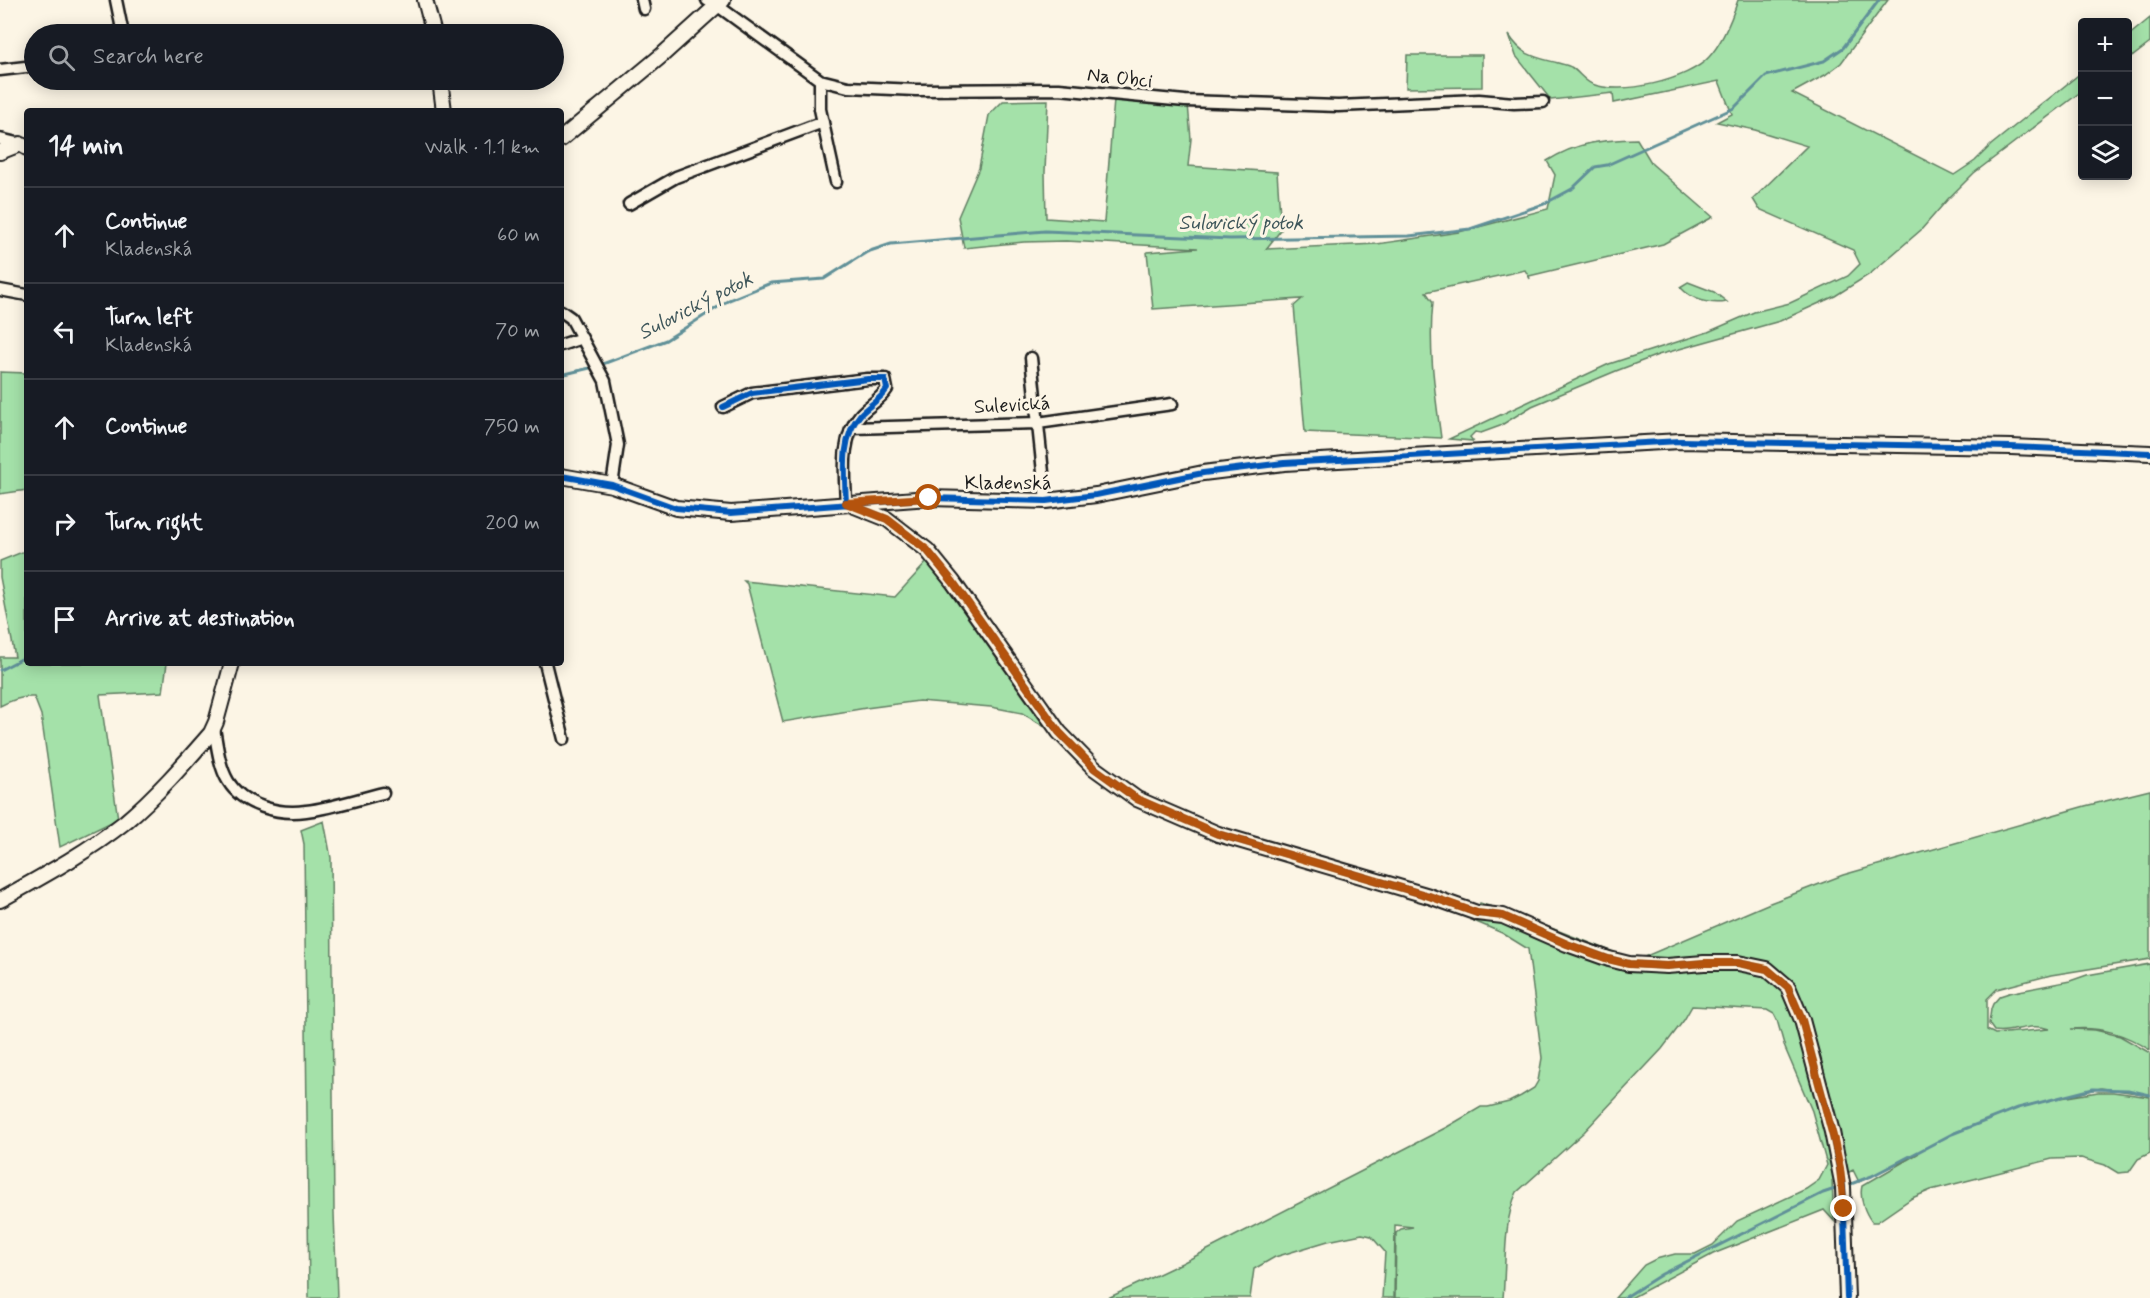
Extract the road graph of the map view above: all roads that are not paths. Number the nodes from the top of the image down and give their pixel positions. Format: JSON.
{"nodes":[{"id":1,"x":116,"y":0,"type":"edge"},
{"id":2,"x":425,"y":0,"type":"edge"},
{"id":3,"x":716,"y":2,"type":"edge"},
{"id":4,"x":121,"y":24,"type":"edge"},
{"id":5,"x":431,"y":24,"type":"edge"},
{"id":6,"x":24,"y":67,"type":"edge"},
{"id":7,"x":0,"y":70,"type":"edge"},
{"id":8,"x":820,"y":80,"type":"junction"},
{"id":9,"x":441,"y":90,"type":"edge"},
{"id":10,"x":1543,"y":102,"type":"dead end"},
{"id":11,"x":444,"y":108,"type":"edge"},
{"id":12,"x":823,"y":122,"type":"junction"},
{"id":13,"x":0,"y":132,"type":"edge"},
{"id":14,"x":564,"y":136,"type":"edge"},
{"id":15,"x":0,"y":139,"type":"edge"},
{"id":16,"x":24,"y":144,"type":"edge"},
{"id":17,"x":24,"y":145,"type":"edge"},
{"id":18,"x":24,"y":145,"type":"edge"},
{"id":19,"x":0,"y":152,"type":"edge"},
{"id":20,"x":836,"y":182,"type":"dead end"},
{"id":21,"x":629,"y":204,"type":"dead end"},
{"id":22,"x":0,"y":290,"type":"edge"},
{"id":23,"x":24,"y":295,"type":"edge"},
{"id":24,"x":564,"y":313,"type":"edge"},
{"id":25,"x":582,"y":338,"type":"junction"},
{"id":26,"x":564,"y":344,"type":"edge"},
{"id":27,"x":1031,"y":358,"type":"dead end"},
{"id":28,"x":1172,"y":404,"type":"dead end"},
{"id":29,"x":723,"y":407,"type":"dead end"},
{"id":30,"x":1038,"y":423,"type":"junction"},
{"id":31,"x":852,"y":428,"type":"junction"},
{"id":32,"x":2150,"y":453,"type":"edge"},
{"id":33,"x":564,"y":477,"type":"edge"},
{"id":34,"x":612,"y":485,"type":"junction"},
{"id":35,"x":1046,"y":501,"type":"junction"},
{"id":36,"x":846,"y":503,"type":"junction"},
{"id":37,"x":231,"y":666,"type":"edge"},
{"id":38,"x":546,"y":666,"type":"edge"},
{"id":39,"x":214,"y":728,"type":"junction"},
{"id":40,"x":564,"y":739,"type":"dead end"},
{"id":41,"x":383,"y":793,"type":"dead end"},
{"id":42,"x":0,"y":900,"type":"edge"},
{"id":43,"x":1847,"y":1298,"type":"edge"}],
"edges":[{"from":1,"to":4,"type":"street"},
{"from":2,"to":5,"type":"street"},
{"from":3,"to":8,"type":"street","name":"Na Obci"},
{"from":3,"to":14,"type":"street"},
{"from":6,"to":7,"type":"street"},
{"from":8,"to":10,"type":"street","name":"Na Obci"},
{"from":8,"to":12,"type":"street"},
{"from":9,"to":11,"type":"street"},
{"from":12,"to":20,"type":"street"},
{"from":12,"to":21,"type":"street"},
{"from":13,"to":16,"type":"street"},
{"from":15,"to":17,"type":"street"},
{"from":18,"to":19,"type":"street"},
{"from":22,"to":23,"type":"street"},
{"from":24,"to":25,"type":"street"},
{"from":25,"to":26,"type":"street"},
{"from":25,"to":34,"type":"street"},
{"from":27,"to":30,"type":"street"},
{"from":28,"to":30,"type":"street","name":"Sulevická"},
{"from":29,"to":31,"type":"street"},
{"from":30,"to":31,"type":"street","name":"Sulevická"},
{"from":30,"to":35,"type":"street"},
{"from":31,"to":36,"type":"street"},
{"from":32,"to":35,"type":"street","name":"Kladenská"},
{"from":33,"to":34,"type":"street","name":"Kladenská"},
{"from":34,"to":36,"type":"street","name":"Kladenská"},
{"from":35,"to":36,"type":"street","name":"Kladenská"},
{"from":36,"to":43,"type":"street","name":"Kladenská"},
{"from":37,"to":39,"type":"street"},
{"from":38,"to":40,"type":"street"},
{"from":39,"to":41,"type":"street"},
{"from":39,"to":42,"type":"street"}]}
